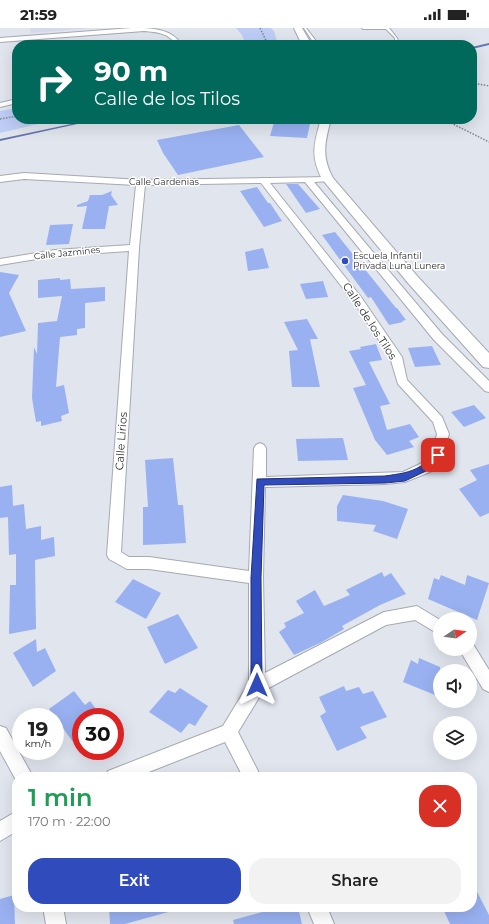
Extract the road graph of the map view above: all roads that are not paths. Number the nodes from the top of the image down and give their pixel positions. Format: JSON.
{"nodes":[{"id":1,"x":298,"y":28,"type":"edge"},
{"id":2,"x":305,"y":28,"type":"edge"},
{"id":3,"x":363,"y":28,"type":"edge"},
{"id":4,"x":387,"y":28,"type":"edge"},
{"id":5,"x":19,"y":39,"type":"edge"},
{"id":6,"x":0,"y":40,"type":"edge"},
{"id":7,"x":176,"y":40,"type":"edge"},
{"id":8,"x":304,"y":40,"type":"edge"},
{"id":9,"x":313,"y":40,"type":"edge"},
{"id":10,"x":396,"y":40,"type":"edge"},
{"id":11,"x":12,"y":102,"type":"edge"},
{"id":12,"x":0,"y":105,"type":"edge"},
{"id":13,"x":325,"y":124,"type":"edge"},
{"id":14,"x":0,"y":179,"type":"edge"},
{"id":15,"x":328,"y":179,"type":"junction"},
{"id":16,"x":308,"y":180,"type":"junction"},
{"id":17,"x":264,"y":181,"type":"junction"},
{"id":18,"x":141,"y":183,"type":"junction"},
{"id":19,"x":134,"y":248,"type":"junction"},
{"id":20,"x":0,"y":262,"type":"edge"},
{"id":21,"x":489,"y":363,"type":"edge"},
{"id":22,"x":489,"y":388,"type":"edge"},
{"id":23,"x":260,"y":448,"type":"dead end"},
{"id":24,"x":260,"y":482,"type":"junction"},
{"id":25,"x":256,"y":578,"type":"junction"},
{"id":26,"x":433,"y":624,"type":"edge"},
{"id":27,"x":471,"y":656,"type":"edge"},
{"id":28,"x":489,"y":684,"type":"edge"},
{"id":29,"x":257,"y":685,"type":"junction"},
{"id":30,"x":228,"y":732,"type":"junction"},
{"id":31,"x":0,"y":734,"type":"edge"},
{"id":32,"x":21,"y":772,"type":"edge"},
{"id":33,"x":127,"y":772,"type":"edge"},
{"id":34,"x":249,"y":772,"type":"edge"},
{"id":35,"x":12,"y":824,"type":"edge"},
{"id":36,"x":0,"y":832,"type":"edge"},
{"id":37,"x":54,"y":912,"type":"edge"},
{"id":38,"x":319,"y":912,"type":"edge"},
{"id":39,"x":56,"y":924,"type":"edge"},
{"id":40,"x":324,"y":924,"type":"edge"}],
"edges":[{"from":1,"to":8,"type":"main road"},
{"from":2,"to":9,"type":"lane"},
{"from":3,"to":4,"type":"lane"},
{"from":4,"to":10,"type":"lane"},
{"from":5,"to":6,"type":"street"},
{"from":5,"to":7,"type":"street"},
{"from":11,"to":12,"type":"street"},
{"from":13,"to":15,"type":"main road"},
{"from":14,"to":18,"type":"street","name":"Calle Gardenias"},
{"from":15,"to":16,"type":"street","name":"Calle Gardenias"},
{"from":15,"to":21,"type":"main road"},
{"from":16,"to":17,"type":"street","name":"Calle Gardenias"},
{"from":16,"to":22,"type":"street"},
{"from":17,"to":18,"type":"street","name":"Calle Gardenias"},
{"from":17,"to":24,"type":"street","name":"Calle de los Tilos"},
{"from":18,"to":19,"type":"street","name":"Calle Lirios"},
{"from":19,"to":20,"type":"street","name":"Calle Jazmines"},
{"from":19,"to":25,"type":"street","name":"Calle Lirios"},
{"from":23,"to":24,"type":"street"},
{"from":24,"to":25,"type":"street"},
{"from":25,"to":29,"type":"street"},
{"from":26,"to":29,"type":"street"},
{"from":27,"to":28,"type":"street"},
{"from":29,"to":30,"type":"street"},
{"from":30,"to":33,"type":"street"},
{"from":30,"to":34,"type":"street"},
{"from":31,"to":32,"type":"street"},
{"from":35,"to":36,"type":"street"},
{"from":37,"to":39,"type":"street"},
{"from":38,"to":40,"type":"street"}]}
